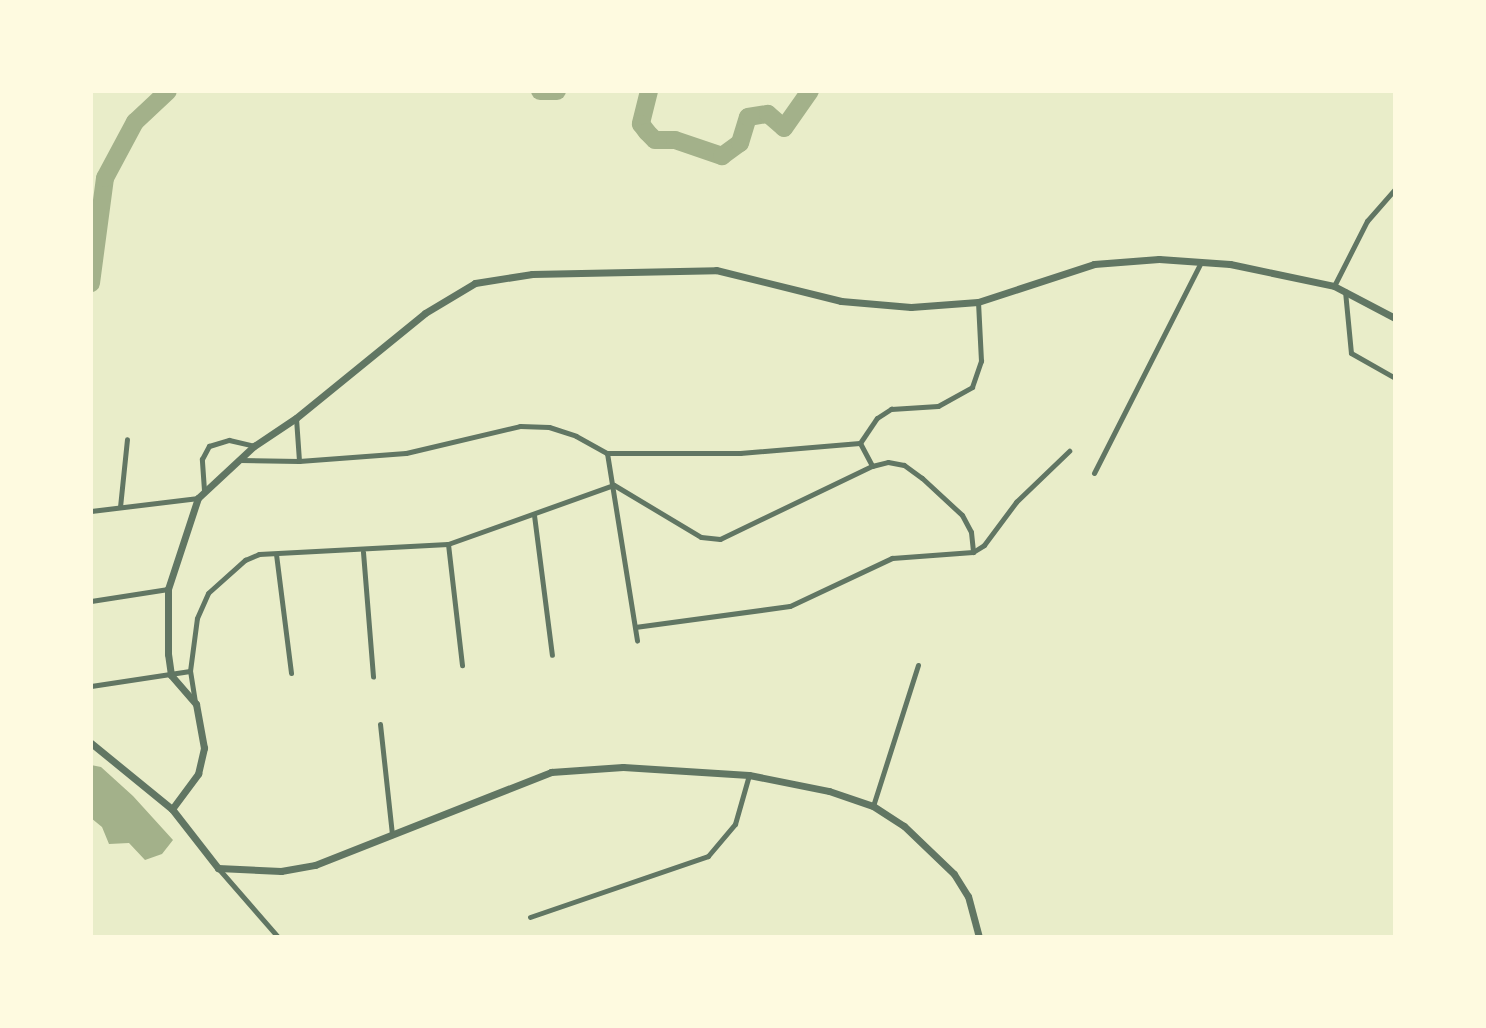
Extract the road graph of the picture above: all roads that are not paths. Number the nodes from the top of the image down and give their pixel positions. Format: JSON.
{"nodes":[{"id":1,"x":1395,"y":189,"type":"edge"},
{"id":2,"x":1200,"y":264,"type":"junction"},
{"id":3,"x":1334,"y":285,"type":"junction"},
{"id":4,"x":1345,"y":291,"type":"junction"},
{"id":5,"x":978,"y":302,"type":"junction"},
{"id":6,"x":1395,"y":318,"type":"edge"},
{"id":7,"x":1395,"y":378,"type":"edge"},
{"id":8,"x":296,"y":418,"type":"junction"},
{"id":9,"x":127,"y":439,"type":"dead end"},
{"id":10,"x":860,"y":443,"type":"junction"},
{"id":11,"x":254,"y":446,"type":"junction"},
{"id":12,"x":1069,"y":452,"type":"dead end"},
{"id":13,"x":607,"y":453,"type":"junction"},
{"id":14,"x":240,"y":460,"type":"junction"},
{"id":15,"x":299,"y":461,"type":"junction"},
{"id":16,"x":872,"y":466,"type":"junction"},
{"id":17,"x":1094,"y":474,"type":"dead end"},
{"id":18,"x":614,"y":485,"type":"junction"},
{"id":19,"x":204,"y":491,"type":"junction"},
{"id":20,"x":198,"y":498,"type":"junction"},
{"id":21,"x":120,"y":507,"type":"junction"},
{"id":22,"x":91,"y":511,"type":"edge"},
{"id":23,"x":534,"y":515,"type":"junction"},
{"id":24,"x":448,"y":544,"type":"junction"},
{"id":25,"x":363,"y":552,"type":"junction"},
{"id":26,"x":972,"y":552,"type":"junction"},
{"id":27,"x":276,"y":554,"type":"junction"},
{"id":28,"x":168,"y":589,"type":"junction"},
{"id":29,"x":91,"y":601,"type":"edge"},
{"id":30,"x":635,"y":627,"type":"junction"},
{"id":31,"x":637,"y":640,"type":"dead end"},
{"id":32,"x":552,"y":655,"type":"dead end"},
{"id":33,"x":462,"y":665,"type":"dead end"},
{"id":34,"x":918,"y":666,"type":"dead end"},
{"id":35,"x":190,"y":671,"type":"junction"},
{"id":36,"x":291,"y":673,"type":"dead end"},
{"id":37,"x":171,"y":675,"type":"junction"},
{"id":38,"x":373,"y":677,"type":"dead end"},
{"id":39,"x":91,"y":686,"type":"edge"},
{"id":40,"x":196,"y":704,"type":"junction"},
{"id":41,"x":380,"y":723,"type":"dead end"},
{"id":42,"x":91,"y":743,"type":"edge"},
{"id":43,"x":749,"y":775,"type":"junction"},
{"id":44,"x":873,"y":806,"type":"junction"},
{"id":45,"x":172,"y":809,"type":"junction"},
{"id":46,"x":392,"y":835,"type":"junction"},
{"id":47,"x":218,"y":868,"type":"junction"},
{"id":48,"x":530,"y":917,"type":"dead end"},
{"id":49,"x":278,"y":937,"type":"edge"},
{"id":50,"x":979,"y":937,"type":"edge"}],
"edges":[{"from":1,"to":3,"type":"street"},
{"from":2,"to":3,"type":"street"},
{"from":2,"to":5,"type":"street"},
{"from":2,"to":17,"type":"street"},
{"from":3,"to":4,"type":"street"},
{"from":4,"to":6,"type":"street"},
{"from":4,"to":7,"type":"street"},
{"from":5,"to":8,"type":"street"},
{"from":5,"to":10,"type":"street"},
{"from":8,"to":11,"type":"street"},
{"from":8,"to":15,"type":"street"},
{"from":9,"to":21,"type":"street"},
{"from":10,"to":13,"type":"street"},
{"from":10,"to":16,"type":"street"},
{"from":11,"to":14,"type":"street"},
{"from":11,"to":19,"type":"street"},
{"from":12,"to":26,"type":"street"},
{"from":13,"to":15,"type":"street"},
{"from":13,"to":18,"type":"street"},
{"from":14,"to":15,"type":"street"},
{"from":14,"to":19,"type":"street"},
{"from":16,"to":18,"type":"street"},
{"from":16,"to":26,"type":"street"},
{"from":18,"to":23,"type":"street"},
{"from":18,"to":30,"type":"street"},
{"from":19,"to":20,"type":"street"},
{"from":20,"to":21,"type":"street"},
{"from":20,"to":28,"type":"street"},
{"from":21,"to":22,"type":"street"},
{"from":23,"to":24,"type":"street"},
{"from":23,"to":32,"type":"street"},
{"from":24,"to":25,"type":"street"},
{"from":24,"to":33,"type":"street"},
{"from":25,"to":27,"type":"street"},
{"from":25,"to":38,"type":"street"},
{"from":26,"to":30,"type":"street"},
{"from":27,"to":35,"type":"street"},
{"from":27,"to":36,"type":"street"},
{"from":28,"to":29,"type":"street"},
{"from":28,"to":37,"type":"street"},
{"from":30,"to":31,"type":"street"},
{"from":34,"to":44,"type":"street"},
{"from":35,"to":37,"type":"street"},
{"from":35,"to":40,"type":"street"},
{"from":37,"to":39,"type":"street"},
{"from":37,"to":40,"type":"street"},
{"from":40,"to":45,"type":"street"},
{"from":41,"to":46,"type":"street"},
{"from":42,"to":45,"type":"street"},
{"from":43,"to":44,"type":"street"},
{"from":43,"to":46,"type":"street"},
{"from":43,"to":48,"type":"street"},
{"from":44,"to":50,"type":"street"},
{"from":45,"to":47,"type":"street"},
{"from":46,"to":47,"type":"street"},
{"from":47,"to":49,"type":"street"}]}
